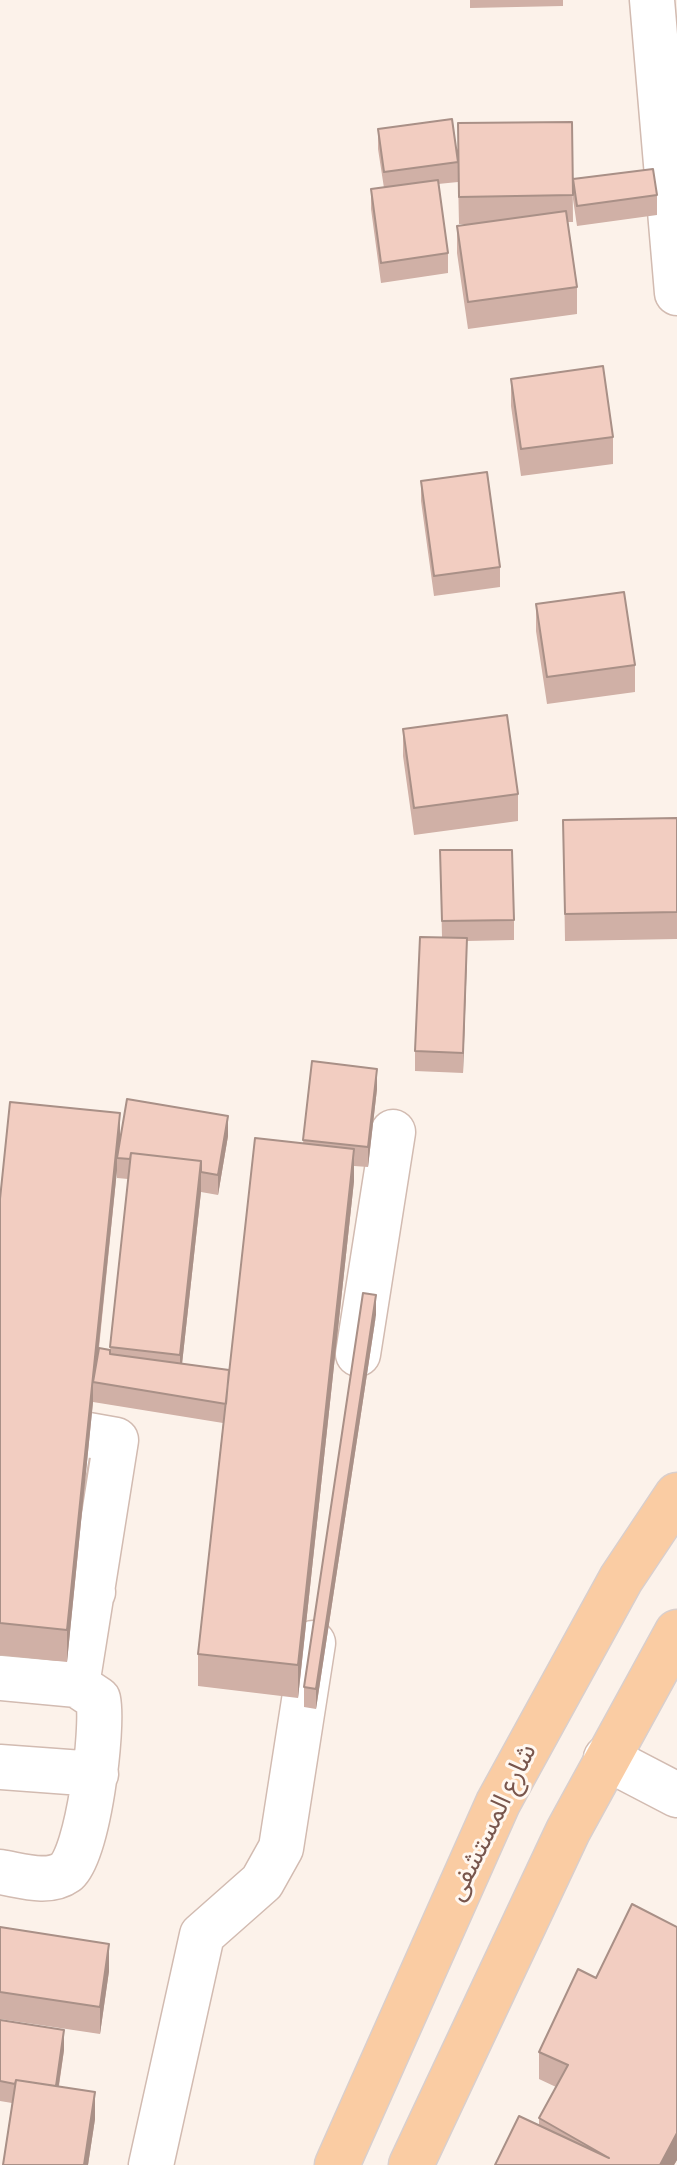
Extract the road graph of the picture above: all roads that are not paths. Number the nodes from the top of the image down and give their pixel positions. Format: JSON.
{"nodes":[{"id":1,"x":661,"y":6,"type":"edge"},
{"id":2,"x":677,"y":293,"type":"edge"},
{"id":3,"x":393,"y":1132,"type":"dead end"},
{"id":4,"x":351,"y":1397,"type":"edge"},
{"id":5,"x":677,"y":1495,"type":"edge"},
{"id":6,"x":93,"y":1592,"type":"dead end"},
{"id":7,"x":320,"y":1599,"type":"edge"},
{"id":8,"x":677,"y":1632,"type":"edge"},
{"id":9,"x":0,"y":1678,"type":"edge"},
{"id":10,"x":77,"y":1685,"type":"junction"},
{"id":11,"x":606,"y":1758,"type":"junction"},
{"id":12,"x":0,"y":1767,"type":"edge"},
{"id":13,"x":96,"y":1774,"type":"junction"},
{"id":14,"x":677,"y":1795,"type":"edge"},
{"id":15,"x":0,"y":1872,"type":"edge"},
{"id":16,"x":151,"y":2165,"type":"edge"},
{"id":17,"x":337,"y":2165,"type":"edge"},
{"id":18,"x":411,"y":2165,"type":"edge"}],
"edges":[{"from":1,"to":2,"type":"street"},
{"from":3,"to":4,"type":"street"},
{"from":5,"to":17,"type":"main road","name":"شارع المستشفى"},
{"from":6,"to":10,"type":"street"},
{"from":7,"to":16,"type":"street"},
{"from":8,"to":11,"type":"main road"},
{"from":9,"to":10,"type":"street"},
{"from":10,"to":13,"type":"street"},
{"from":11,"to":14,"type":"street"},
{"from":11,"to":18,"type":"main road"},
{"from":12,"to":13,"type":"street"},
{"from":13,"to":15,"type":"street"}]}
